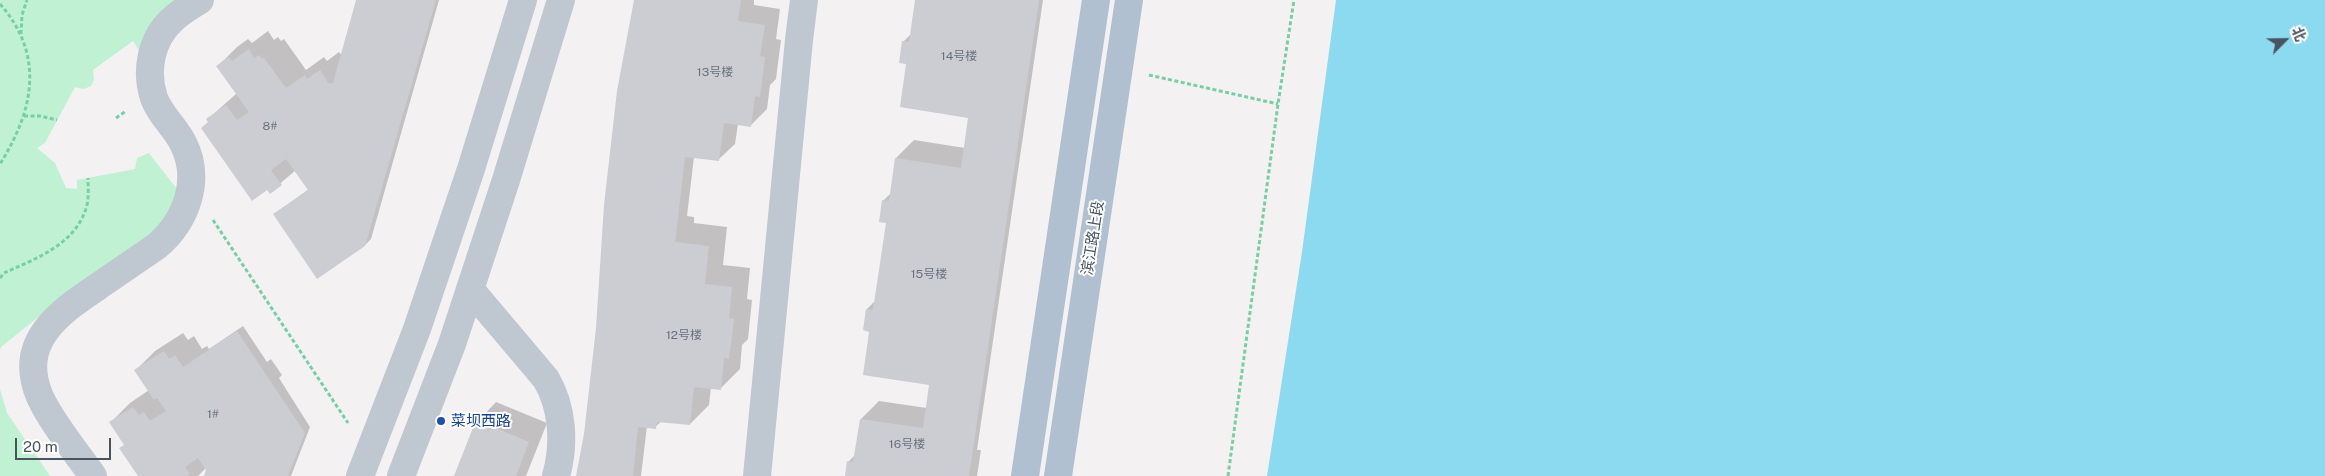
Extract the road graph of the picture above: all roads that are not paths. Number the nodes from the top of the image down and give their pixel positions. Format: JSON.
{"nodes":[{"id":1,"x":200,"y":0,"type":"edge"},
{"id":2,"x":523,"y":0,"type":"edge"},
{"id":3,"x":561,"y":0,"type":"edge"},
{"id":4,"x":804,"y":0,"type":"edge"},
{"id":5,"x":1096,"y":0,"type":"edge"},
{"id":6,"x":1129,"y":0,"type":"edge"},
{"id":7,"x":470,"y":289,"type":"junction"},
{"id":8,"x":364,"y":465,"type":"edge"},
{"id":9,"x":93,"y":476,"type":"edge"},
{"id":10,"x":401,"y":476,"type":"edge"},
{"id":11,"x":556,"y":476,"type":"edge"},
{"id":12,"x":757,"y":476,"type":"edge"},
{"id":13,"x":1025,"y":476,"type":"edge"},
{"id":14,"x":1058,"y":476,"type":"edge"}],
"edges":[{"from":1,"to":9,"type":"street"},
{"from":2,"to":8,"type":"street"},
{"from":3,"to":7,"type":"street"},
{"from":4,"to":12,"type":"street"},
{"from":5,"to":13,"type":"main road"},
{"from":6,"to":14,"type":"main road","name":"滨江路上段"},
{"from":7,"to":10,"type":"street"},
{"from":7,"to":11,"type":"street"}]}
